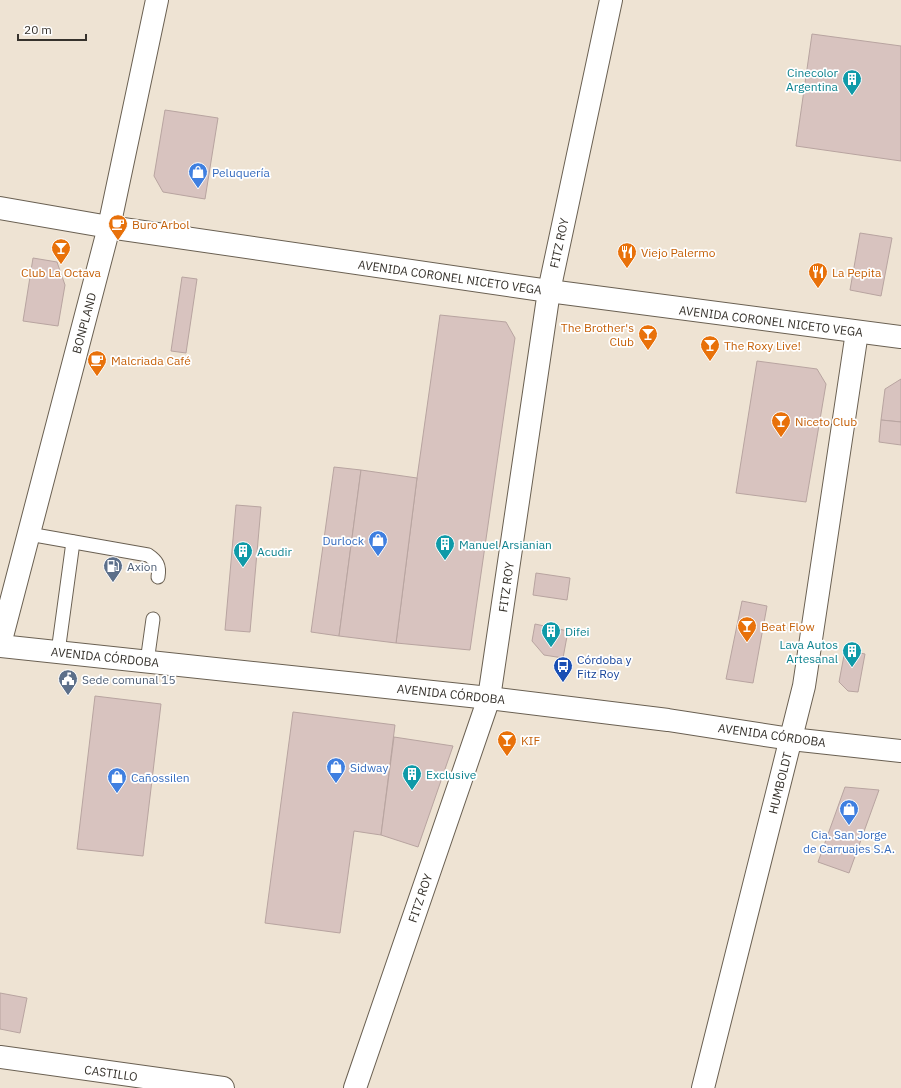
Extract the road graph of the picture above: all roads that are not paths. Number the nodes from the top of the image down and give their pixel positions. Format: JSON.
{"nodes":[{"id":1,"x":158,"y":0,"type":"edge"},
{"id":2,"x":611,"y":0,"type":"edge"},
{"id":3,"x":0,"y":208,"type":"edge"},
{"id":4,"x":109,"y":227,"type":"junction"},
{"id":5,"x":549,"y":291,"type":"junction"},
{"id":6,"x":857,"y":332,"type":"junction"},
{"id":7,"x":901,"y":337,"type":"edge"},
{"id":8,"x":29,"y":534,"type":"junction"},
{"id":9,"x":73,"y":542,"type":"junction"},
{"id":10,"x":158,"y":578,"type":"dead end"},
{"id":11,"x":153,"y":619,"type":"dead end"},
{"id":12,"x":0,"y":645,"type":"edge"},
{"id":13,"x":58,"y":652,"type":"junction"},
{"id":14,"x":147,"y":662,"type":"junction"},
{"id":15,"x":489,"y":698,"type":"junction"},
{"id":16,"x":791,"y":739,"type":"junction"},
{"id":17,"x":901,"y":751,"type":"edge"},
{"id":18,"x":0,"y":1057,"type":"edge"},
{"id":19,"x":120,"y":1081,"type":"edge"},
{"id":20,"x":223,"y":1088,"type":"edge"},
{"id":21,"x":355,"y":1088,"type":"edge"},
{"id":22,"x":704,"y":1088,"type":"edge"}],
"edges":[{"from":1,"to":4,"type":"street","name":"BONPLAND"},
{"from":2,"to":5,"type":"street","name":"FITZ ROY"},
{"from":3,"to":4,"type":"street","name":"AVENIDA CORONEL NICETO VEGA"},
{"from":4,"to":5,"type":"street","name":"AVENIDA CORONEL NICETO VEGA"},
{"from":4,"to":8,"type":"street","name":"BONPLAND"},
{"from":5,"to":6,"type":"street","name":"AVENIDA CORONEL NICETO VEGA"},
{"from":5,"to":15,"type":"street","name":"FITZ ROY"},
{"from":6,"to":7,"type":"street","name":"AVENIDA CORONEL NICETO VEGA"},
{"from":6,"to":16,"type":"street","name":"HUMBOLDT"},
{"from":8,"to":9,"type":"lane"},
{"from":8,"to":12,"type":"street","name":"BONPLAND"},
{"from":9,"to":10,"type":"lane"},
{"from":9,"to":13,"type":"lane"},
{"from":11,"to":14,"type":"lane"},
{"from":12,"to":13,"type":"street","name":"AVENIDA CÓRDOBA"},
{"from":13,"to":14,"type":"street","name":"AVENIDA CÓRDOBA"},
{"from":14,"to":15,"type":"street","name":"AVENIDA CÓRDOBA"},
{"from":15,"to":16,"type":"street","name":"AVENIDA CÓRDOBA"},
{"from":15,"to":21,"type":"street","name":"FITZ ROY"},
{"from":16,"to":17,"type":"street","name":"AVENIDA CÓRDOBA"},
{"from":16,"to":22,"type":"street","name":"HUMBOLDT"},
{"from":18,"to":19,"type":"street","name":"CASTILLO"},
{"from":19,"to":20,"type":"street","name":"CASTILLO"}]}
